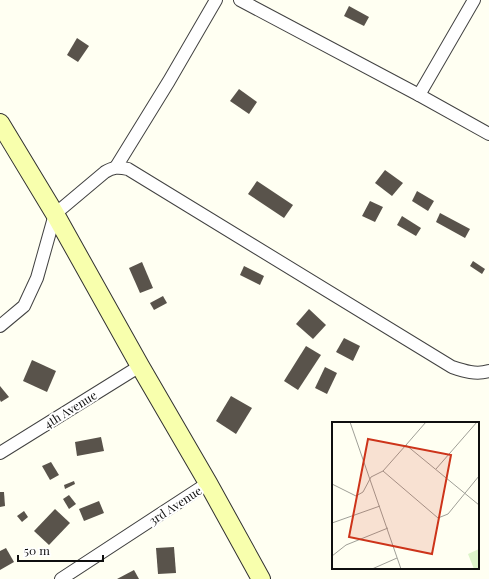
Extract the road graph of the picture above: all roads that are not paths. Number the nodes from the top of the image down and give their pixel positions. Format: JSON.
{"nodes":[{"id":1,"x":216,"y":0,"type":"edge"},
{"id":2,"x":240,"y":0,"type":"edge"},
{"id":3,"x":474,"y":0,"type":"edge"},
{"id":4,"x":419,"y":95,"type":"junction"},
{"id":5,"x":0,"y":123,"type":"edge"},
{"id":6,"x":489,"y":134,"type":"edge"},
{"id":7,"x":116,"y":167,"type":"junction"},
{"id":8,"x":55,"y":214,"type":"junction"},
{"id":9,"x":0,"y":326,"type":"edge"},
{"id":10,"x":140,"y":366,"type":"junction"},
{"id":11,"x":489,"y":371,"type":"edge"},
{"id":12,"x":0,"y":453,"type":"edge"},
{"id":13,"x":208,"y":483,"type":"junction"},
{"id":14,"x":61,"y":579,"type":"edge"},
{"id":15,"x":261,"y":579,"type":"edge"}],
"edges":[{"from":1,"to":7,"type":"street"},
{"from":2,"to":4,"type":"street"},
{"from":3,"to":4,"type":"street"},
{"from":4,"to":6,"type":"street"},
{"from":5,"to":8,"type":"street"},
{"from":7,"to":8,"type":"street"},
{"from":7,"to":11,"type":"street"},
{"from":8,"to":9,"type":"street"},
{"from":8,"to":10,"type":"street"},
{"from":10,"to":12,"type":"street","name":"4th Avenue"},
{"from":10,"to":13,"type":"street"},
{"from":13,"to":14,"type":"street","name":"3rd Avenue"},
{"from":13,"to":15,"type":"street"}]}
